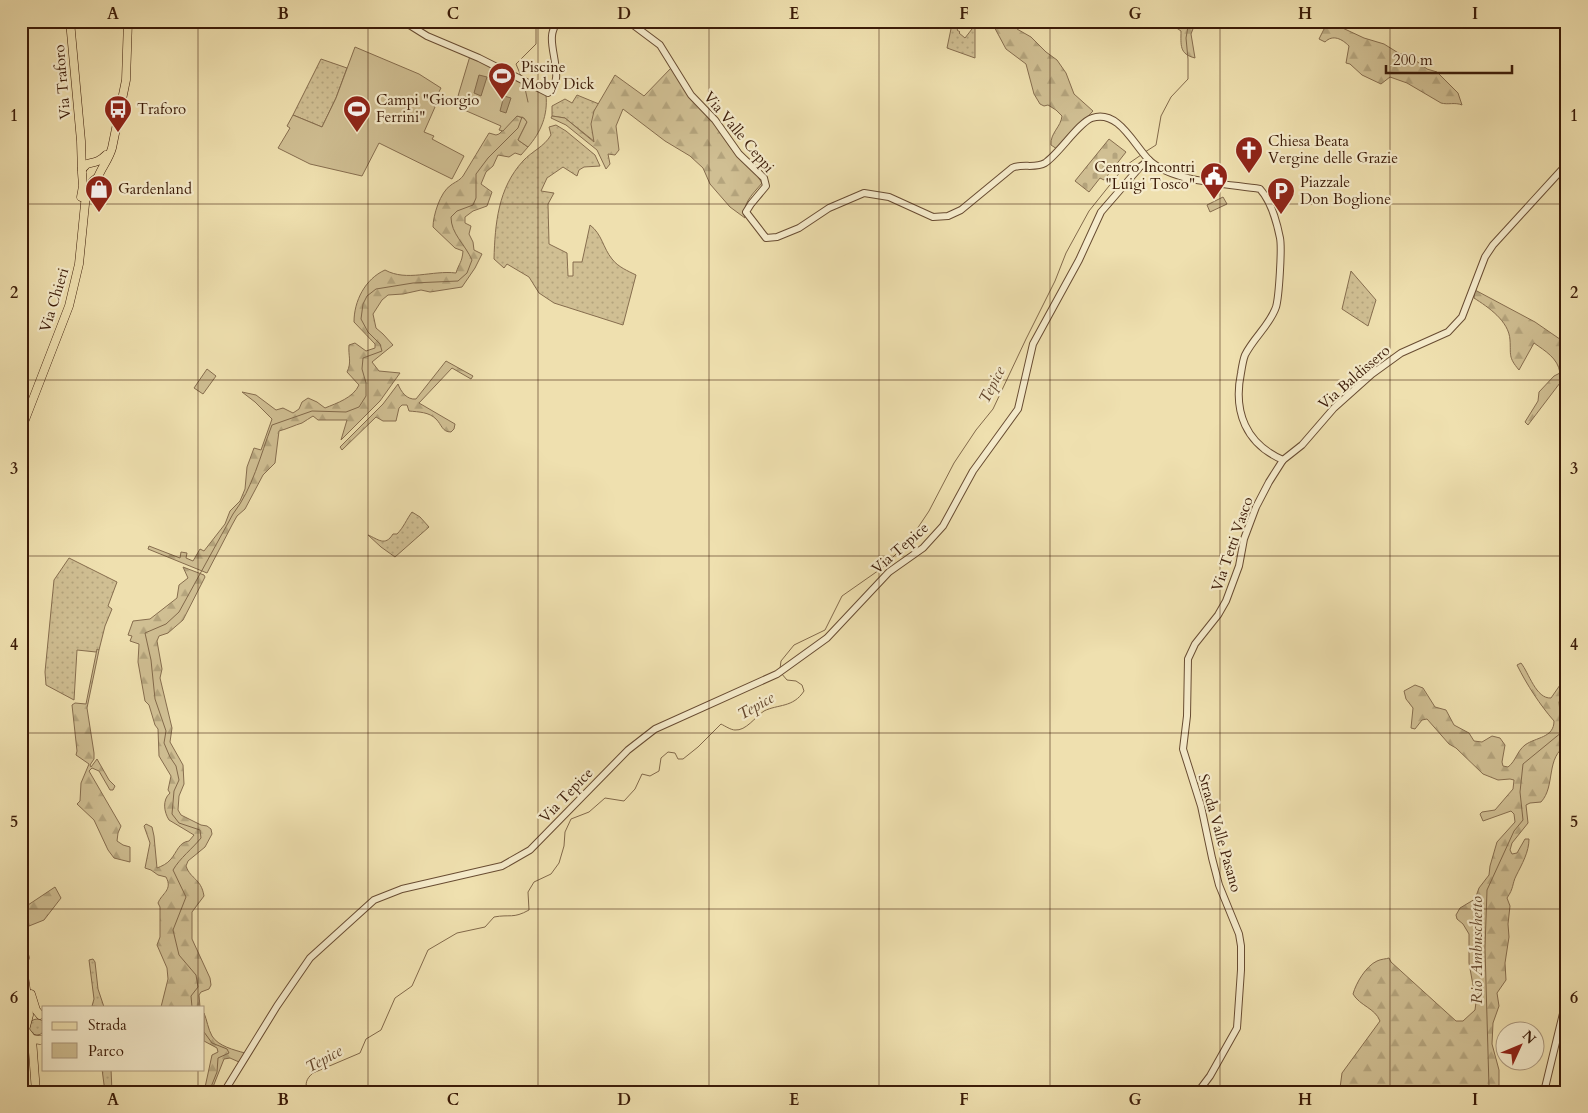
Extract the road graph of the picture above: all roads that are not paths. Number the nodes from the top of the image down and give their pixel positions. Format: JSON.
{"nodes":[{"id":1,"x":70,"y":21,"type":"edge"},
{"id":2,"x":128,"y":21,"type":"edge"},
{"id":3,"x":403,"y":21,"type":"edge"},
{"id":4,"x":557,"y":21,"type":"edge"},
{"id":5,"x":628,"y":21,"type":"edge"},
{"id":6,"x":114,"y":137,"type":"junction"},
{"id":7,"x":81,"y":141,"type":"junction"},
{"id":8,"x":1148,"y":159,"type":"junction"},
{"id":9,"x":93,"y":164,"type":"junction"},
{"id":10,"x":1567,"y":164,"type":"edge"},
{"id":11,"x":100,"y":171,"type":"junction"},
{"id":12,"x":83,"y":174,"type":"junction"},
{"id":13,"x":93,"y":181,"type":"junction"},
{"id":14,"x":82,"y":231,"type":"junction"},
{"id":15,"x":21,"y":430,"type":"edge"},
{"id":16,"x":1283,"y":460,"type":"junction"},
{"id":17,"x":1183,"y":749,"type":"joint"},
{"id":18,"x":21,"y":933,"type":"edge"},
{"id":19,"x":21,"y":954,"type":"edge"},
{"id":20,"x":1567,"y":997,"type":"edge"},
{"id":21,"x":42,"y":1016,"type":"edge"},
{"id":22,"x":28,"y":1019,"type":"junction"},
{"id":23,"x":32,"y":1039,"type":"junction"},
{"id":24,"x":42,"y":1040,"type":"edge"},
{"id":25,"x":42,"y":1042,"type":"edge"},
{"id":26,"x":34,"y":1066,"type":"junction"},
{"id":27,"x":36,"y":1092,"type":"edge"},
{"id":28,"x":224,"y":1092,"type":"edge"},
{"id":29,"x":1198,"y":1092,"type":"edge"},
{"id":30,"x":1544,"y":1092,"type":"edge"}],
"edges":[{"from":1,"to":7,"type":"main road","name":"Via Traforo"},
{"from":2,"to":6,"type":"main road"},
{"from":3,"to":4,"type":"street"},
{"from":5,"to":8,"type":"street","name":"Via Valle Ceppi"},
{"from":6,"to":9,"type":"main road"},
{"from":6,"to":11,"type":"main road"},
{"from":7,"to":9,"type":"main road","name":"Via Traforo"},
{"from":7,"to":12,"type":"main road","name":"Via Traforo"},
{"from":8,"to":16,"type":"street"},
{"from":8,"to":28,"type":"street","name":"Via Tepice"},
{"from":9,"to":11,"type":"main road"},
{"from":9,"to":12,"type":"main road"},
{"from":10,"to":16,"type":"street","name":"Via Baldissero"},
{"from":11,"to":13,"type":"main road"},
{"from":12,"to":13,"type":"main road"},
{"from":12,"to":14,"type":"main road","name":"Via Chieri"},
{"from":13,"to":14,"type":"main road","name":"Via Chieri"},
{"from":14,"to":15,"type":"main road","name":"Via Chieri"},
{"from":16,"to":17,"type":"street","name":"Via Tetti Vasco"},
{"from":17,"to":29,"type":"street","name":"Strada Valle Pasano"},
{"from":18,"to":21,"type":"main road"},
{"from":19,"to":22,"type":"main road"},
{"from":20,"to":30,"type":"street"},
{"from":21,"to":22,"type":"main road"},
{"from":22,"to":23,"type":"main road"},
{"from":23,"to":24,"type":"main road"},
{"from":23,"to":26,"type":"main road"},
{"from":25,"to":26,"type":"main road"},
{"from":26,"to":27,"type":"main road"}]}
